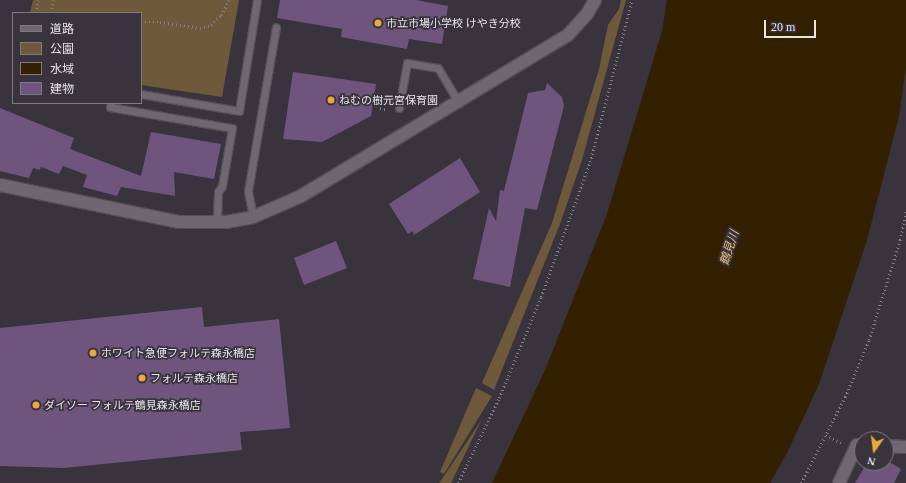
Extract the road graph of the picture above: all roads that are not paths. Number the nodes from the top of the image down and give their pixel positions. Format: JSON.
{"nodes":[{"id":1,"x":257,"y":0,"type":"edge"},
{"id":2,"x":595,"y":0,"type":"edge"},
{"id":3,"x":276,"y":27,"type":"dead end"},
{"id":4,"x":142,"y":94,"type":"edge"},
{"id":5,"x":459,"y":103,"type":"junction"},
{"id":6,"x":111,"y":104,"type":"edge"},
{"id":7,"x":399,"y":108,"type":"dead end"},
{"id":8,"x":0,"y":185,"type":"edge"},
{"id":9,"x":253,"y":217,"type":"junction"},
{"id":10,"x":217,"y":222,"type":"junction"},
{"id":11,"x":894,"y":446,"type":"edge"},
{"id":12,"x":906,"y":447,"type":"edge"},
{"id":13,"x":854,"y":451,"type":"edge"},
{"id":14,"x":839,"y":483,"type":"edge"}],
"edges":[{"from":1,"to":4,"type":"lane"},
{"from":2,"to":5,"type":"street"},
{"from":3,"to":9,"type":"lane"},
{"from":5,"to":7,"type":"lane"},
{"from":5,"to":9,"type":"street"},
{"from":6,"to":10,"type":"lane"},
{"from":8,"to":10,"type":"street"},
{"from":9,"to":10,"type":"street"},
{"from":11,"to":12,"type":"street"},
{"from":13,"to":14,"type":"street"}]}
